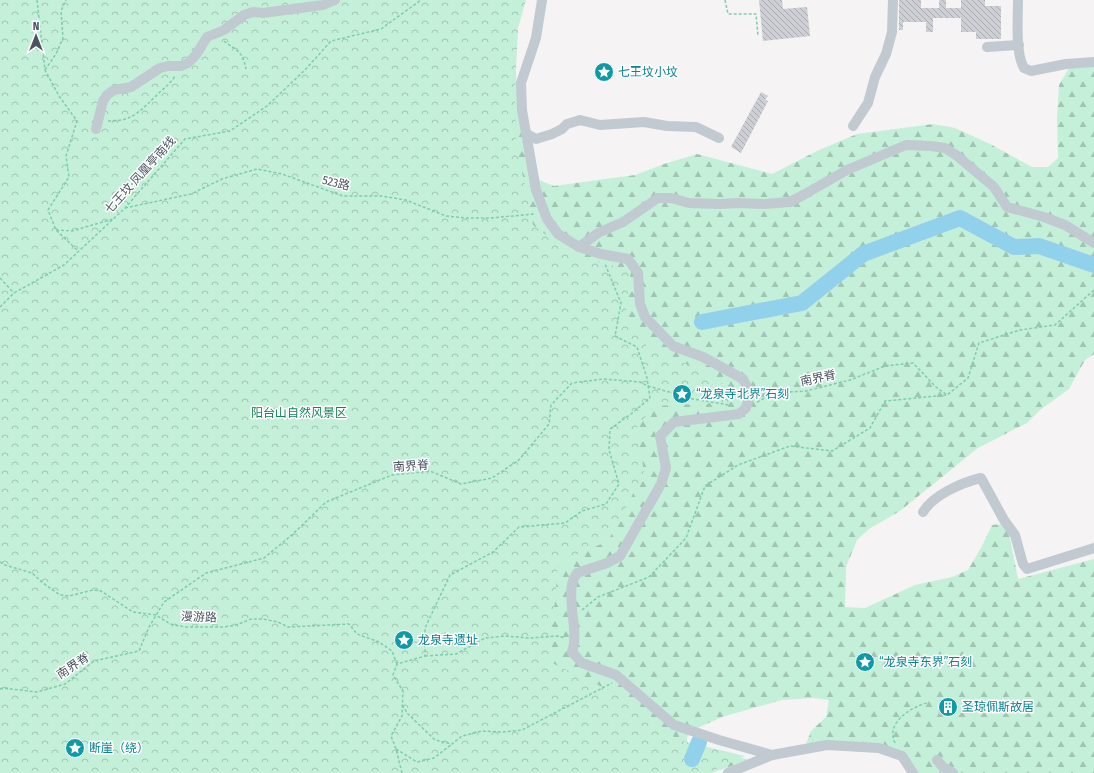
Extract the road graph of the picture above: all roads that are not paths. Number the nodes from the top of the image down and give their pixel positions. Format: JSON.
{"nodes":[{"id":1,"x":335,"y":0,"type":"edge"},
{"id":2,"x":542,"y":0,"type":"edge"},
{"id":3,"x":893,"y":0,"type":"edge"},
{"id":4,"x":1018,"y":0,"type":"edge"},
{"id":5,"x":1019,"y":45,"type":"junction"},
{"id":6,"x":987,"y":47,"type":"dead end"},
{"id":7,"x":1094,"y":62,"type":"edge"},
{"id":8,"x":853,"y":126,"type":"dead end"},
{"id":9,"x":96,"y":129,"type":"dead end"},
{"id":10,"x":527,"y":134,"type":"junction"},
{"id":11,"x":719,"y":138,"type":"dead end"},
{"id":12,"x":1094,"y":243,"type":"edge"},
{"id":13,"x":579,"y":247,"type":"junction"},
{"id":14,"x":923,"y":512,"type":"dead end"},
{"id":15,"x":1094,"y":548,"type":"edge"},
{"id":16,"x":772,"y":755,"type":"junction"},
{"id":17,"x":937,"y":760,"type":"dead end"},
{"id":18,"x":728,"y":773,"type":"edge"},
{"id":19,"x":913,"y":773,"type":"edge"},
{"id":20,"x":953,"y":773,"type":"edge"}],
"edges":[{"from":1,"to":9,"type":"street"},
{"from":2,"to":10,"type":"street"},
{"from":3,"to":8,"type":"street"},
{"from":4,"to":5,"type":"street"},
{"from":5,"to":6,"type":"street"},
{"from":5,"to":7,"type":"street"},
{"from":10,"to":11,"type":"street"},
{"from":10,"to":13,"type":"street"},
{"from":12,"to":13,"type":"street"},
{"from":13,"to":16,"type":"street"},
{"from":14,"to":15,"type":"street"},
{"from":16,"to":18,"type":"street"},
{"from":16,"to":19,"type":"street"},
{"from":17,"to":20,"type":"street"}]}
